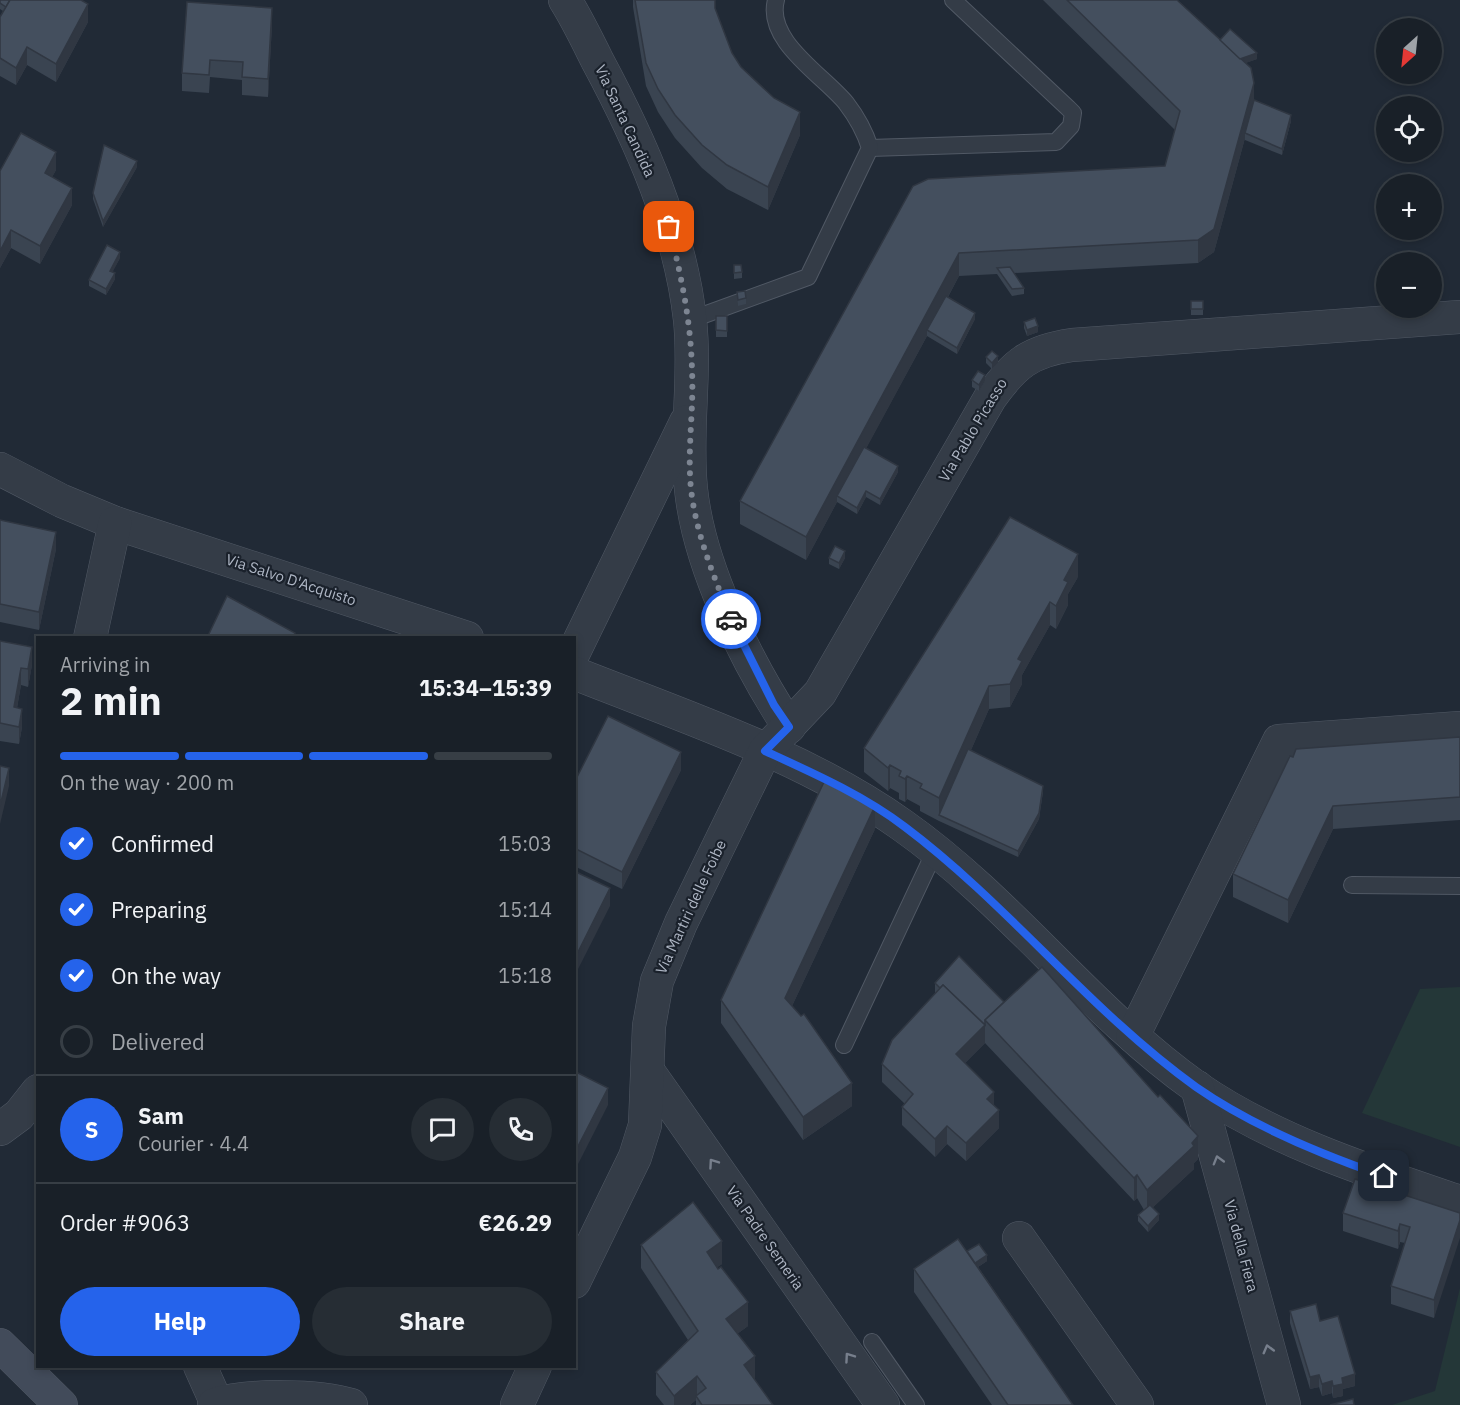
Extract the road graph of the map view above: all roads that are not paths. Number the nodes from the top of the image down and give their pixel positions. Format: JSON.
{"nodes":[{"id":1,"x":565,"y":0,"type":"edge"},
{"id":2,"x":776,"y":0,"type":"edge"},
{"id":3,"x":953,"y":0,"type":"edge"},
{"id":4,"x":870,"y":148,"type":"junction"},
{"id":5,"x":1460,"y":317,"type":"edge"},
{"id":6,"x":690,"y":320,"type":"junction"},
{"id":7,"x":691,"y":413,"type":"junction"},
{"id":8,"x":0,"y":469,"type":"edge"},
{"id":9,"x":115,"y":523,"type":"junction"},
{"id":10,"x":90,"y":636,"type":"edge"},
{"id":11,"x":460,"y":636,"type":"edge"},
{"id":12,"x":576,"y":648,"type":"edge"},
{"id":13,"x":576,"y":674,"type":"edge"},
{"id":14,"x":789,"y":727,"type":"junction"},
{"id":15,"x":1460,"y":728,"type":"edge"},
{"id":16,"x":765,"y":751,"type":"junction"},
{"id":17,"x":935,"y":851,"type":"junction"},
{"id":18,"x":1352,"y":885,"type":"dead end"},
{"id":19,"x":1460,"y":886,"type":"edge"},
{"id":20,"x":1133,"y":1036,"type":"junction"},
{"id":21,"x":844,"y":1045,"type":"dead end"},
{"id":22,"x":648,"y":1071,"type":"junction"},
{"id":23,"x":1197,"y":1087,"type":"junction"},
{"id":24,"x":36,"y":1093,"type":"edge"},
{"id":25,"x":0,"y":1129,"type":"edge"},
{"id":26,"x":1460,"y":1202,"type":"edge"},
{"id":27,"x":1019,"y":1238,"type":"dead end"},
{"id":28,"x":576,"y":1278,"type":"edge"},
{"id":29,"x":872,"y":1342,"type":"dead end"},
{"id":30,"x":0,"y":1345,"type":"edge"},
{"id":31,"x":201,"y":1368,"type":"edge"},
{"id":32,"x":534,"y":1368,"type":"edge"},
{"id":33,"x":215,"y":1404,"type":"edge"},
{"id":34,"x":61,"y":1405,"type":"edge"},
{"id":35,"x":351,"y":1405,"type":"edge"},
{"id":36,"x":517,"y":1405,"type":"edge"},
{"id":37,"x":883,"y":1405,"type":"edge"},
{"id":38,"x":916,"y":1405,"type":"edge"},
{"id":39,"x":1137,"y":1405,"type":"edge"},
{"id":40,"x":1284,"y":1405,"type":"edge"}],
"edges":[{"from":1,"to":6,"type":"street","name":"Via Santa Candida"},
{"from":2,"to":4,"type":"lane"},
{"from":3,"to":4,"type":"lane"},
{"from":4,"to":6,"type":"lane"},
{"from":5,"to":14,"type":"street","name":"Via Pablo Picasso"},
{"from":6,"to":7,"type":"street","name":"Via Santa Candida"},
{"from":7,"to":12,"type":"street"},
{"from":7,"to":14,"type":"street","name":"Via Santa Candida"},
{"from":8,"to":9,"type":"street","name":"Via Salvo D'Acquisto"},
{"from":9,"to":10,"type":"street"},
{"from":9,"to":11,"type":"street","name":"Via Salvo D'Acquisto"},
{"from":13,"to":16,"type":"street"},
{"from":14,"to":16,"type":"street","name":"Via Pablo Picasso"},
{"from":15,"to":20,"type":"street"},
{"from":16,"to":17,"type":"street"},
{"from":16,"to":22,"type":"street","name":"Via Martiri delle Foibe"},
{"from":17,"to":20,"type":"street"},
{"from":17,"to":21,"type":"lane"},
{"from":18,"to":19,"type":"lane"},
{"from":20,"to":23,"type":"street"},
{"from":22,"to":28,"type":"street","name":"Via Martiri delle Foibe"},
{"from":37,"to":22,"type":"street","name":"Via Padre Semeria","one_way":true},
{"from":23,"to":26,"type":"street"},
{"from":40,"to":23,"type":"street","name":"Via della Fiera","one_way":true},
{"from":24,"to":25,"type":"street"},
{"from":27,"to":39,"type":"street"},
{"from":29,"to":38,"type":"lane"},
{"from":30,"to":34,"type":"main road"},
{"from":31,"to":33,"type":"street"},
{"from":32,"to":36,"type":"street"},
{"from":33,"to":35,"type":"street"}]}
